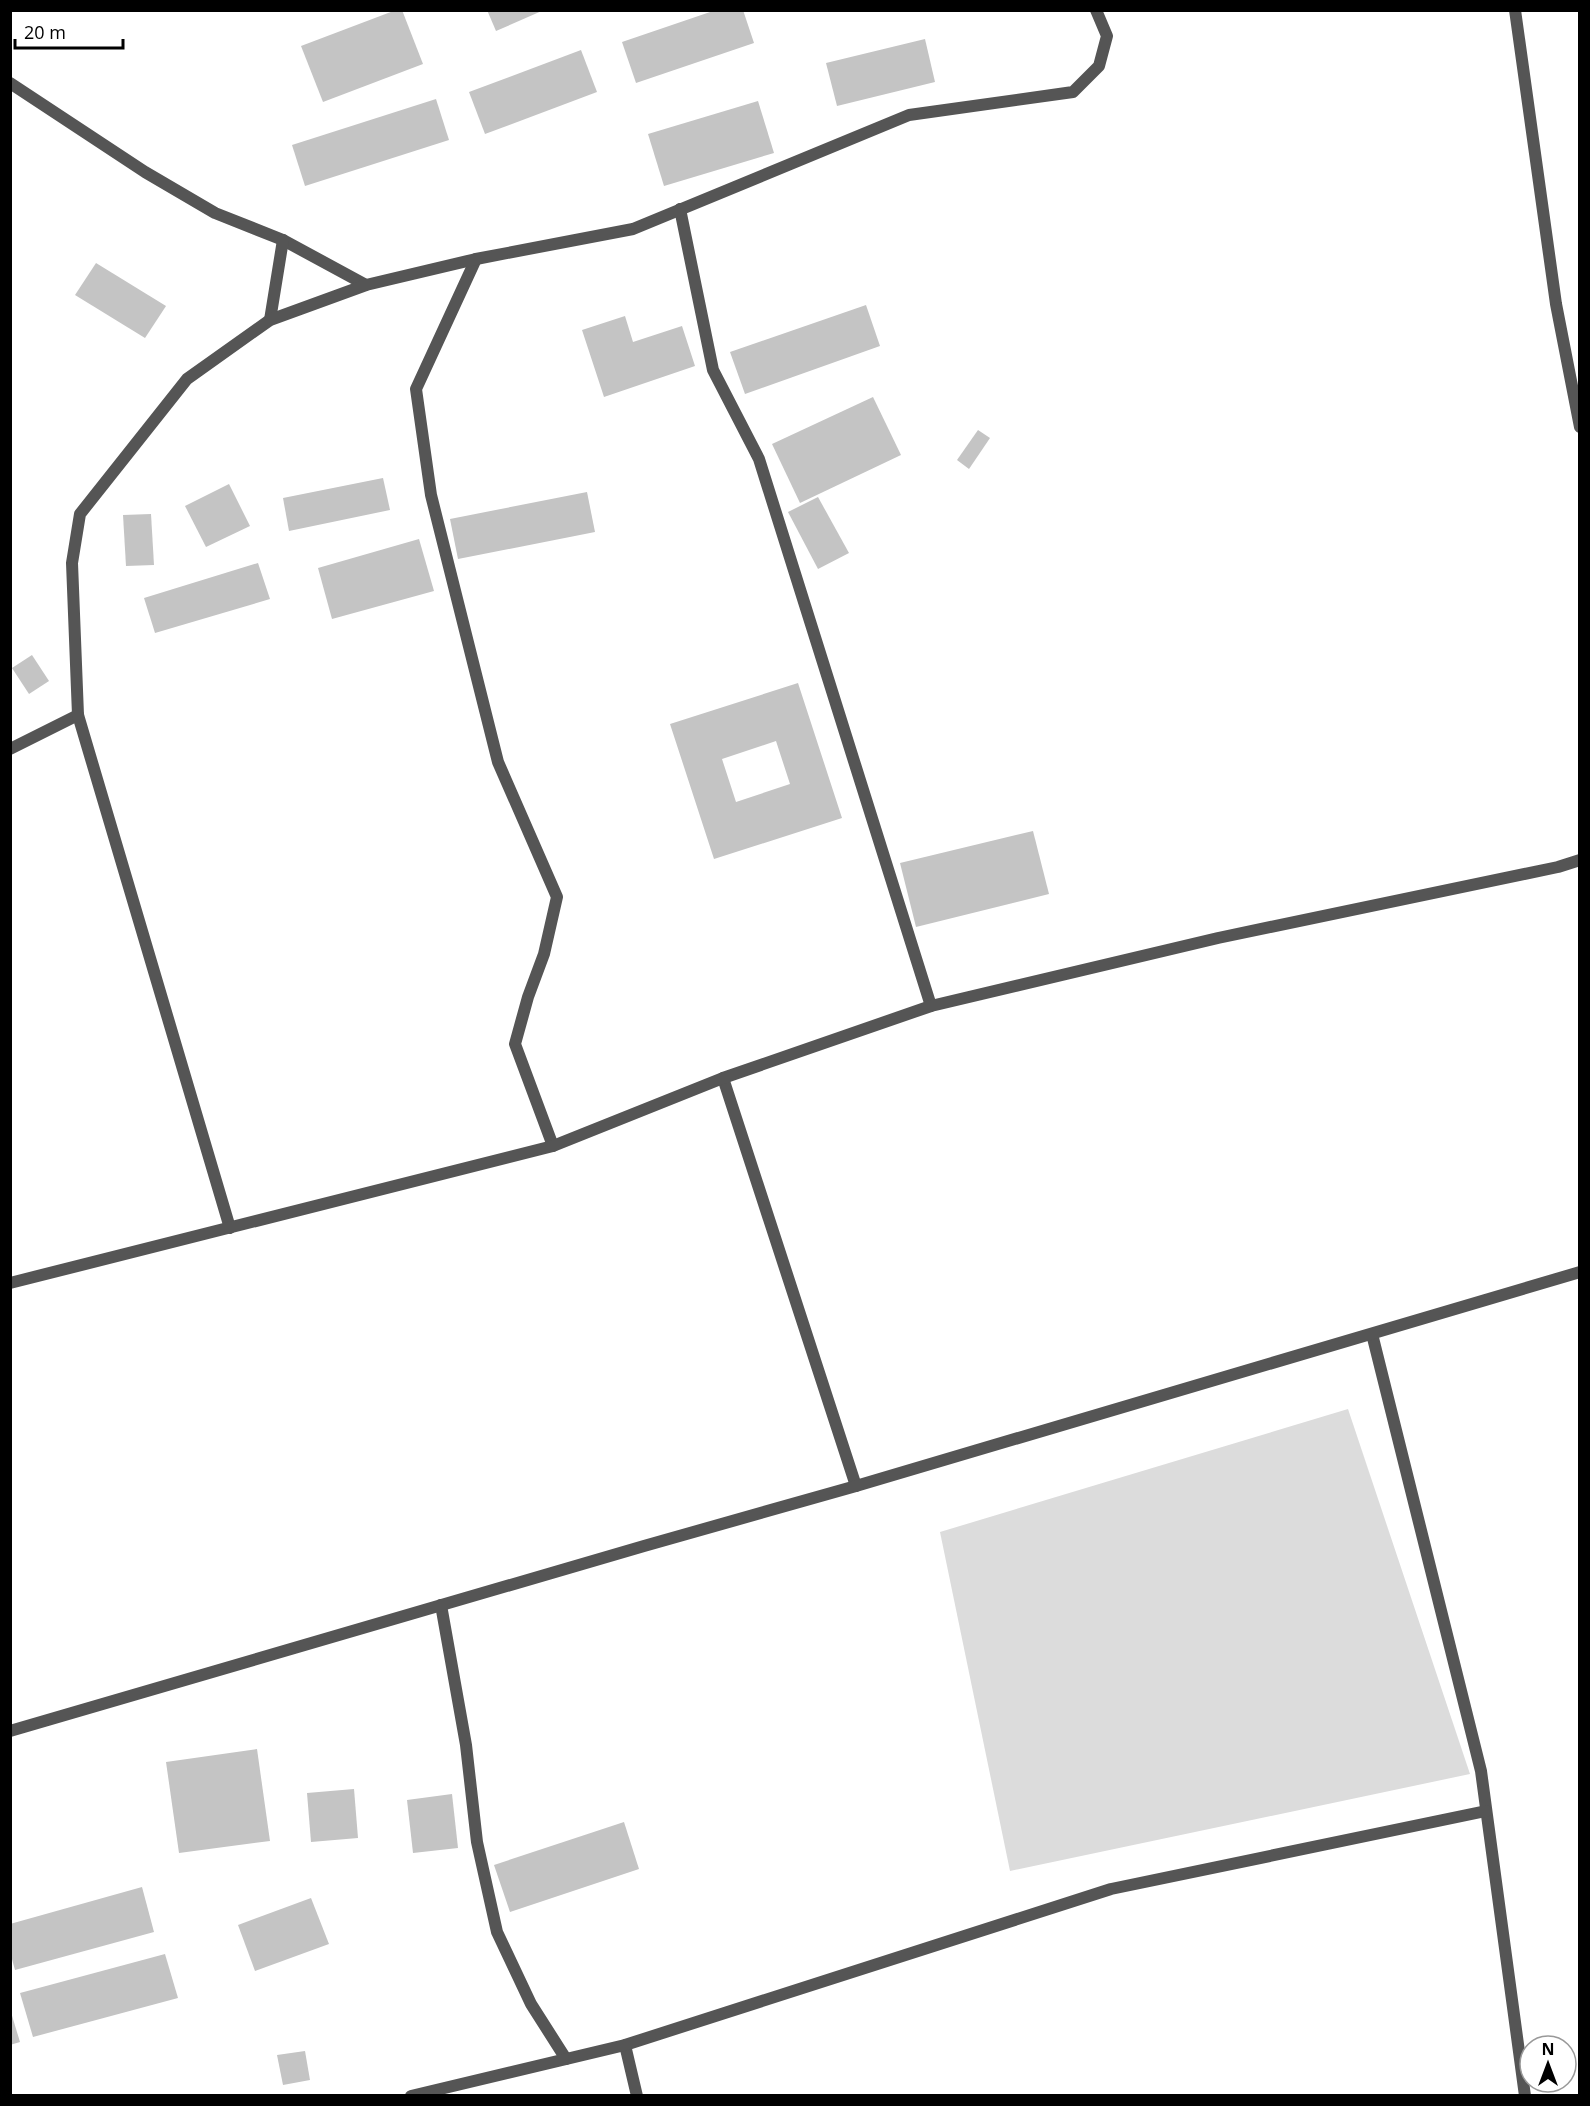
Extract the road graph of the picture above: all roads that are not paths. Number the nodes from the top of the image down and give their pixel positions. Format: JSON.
{"nodes":[{"id":1,"x":1096,"y":10,"type":"edge"},
{"id":2,"x":1515,"y":10,"type":"edge"},
{"id":3,"x":10,"y":83,"type":"edge"},
{"id":4,"x":680,"y":209,"type":"junction"},
{"id":5,"x":283,"y":240,"type":"junction"},
{"id":6,"x":476,"y":259,"type":"junction"},
{"id":7,"x":366,"y":285,"type":"junction"},
{"id":8,"x":270,"y":320,"type":"junction"},
{"id":9,"x":1578,"y":420,"type":"edge"},
{"id":10,"x":78,"y":715,"type":"junction"},
{"id":11,"x":10,"y":749,"type":"edge"},
{"id":12,"x":1580,"y":860,"type":"edge"},
{"id":13,"x":931,"y":1006,"type":"junction"},
{"id":14,"x":723,"y":1078,"type":"junction"},
{"id":15,"x":553,"y":1146,"type":"junction"},
{"id":16,"x":230,"y":1228,"type":"junction"},
{"id":17,"x":1580,"y":1272,"type":"edge"},
{"id":18,"x":10,"y":1283,"type":"edge"},
{"id":19,"x":1372,"y":1334,"type":"junction"},
{"id":20,"x":856,"y":1486,"type":"junction"},
{"id":21,"x":441,"y":1605,"type":"junction"},
{"id":22,"x":10,"y":1731,"type":"edge"},
{"id":23,"x":1486,"y":1811,"type":"junction"},
{"id":24,"x":624,"y":2045,"type":"junction"},
{"id":25,"x":566,"y":2059,"type":"junction"},
{"id":26,"x":411,"y":2096,"type":"edge"},
{"id":27,"x":637,"y":2096,"type":"edge"},
{"id":28,"x":1525,"y":2096,"type":"edge"}],
"edges":[{"from":1,"to":4,"type":"street"},
{"from":2,"to":9,"type":"street"},
{"from":3,"to":5,"type":"street"},
{"from":4,"to":6,"type":"street"},
{"from":4,"to":13,"type":"street"},
{"from":5,"to":7,"type":"street"},
{"from":5,"to":8,"type":"street"},
{"from":6,"to":7,"type":"street"},
{"from":6,"to":15,"type":"street"},
{"from":7,"to":8,"type":"street"},
{"from":8,"to":10,"type":"street"},
{"from":10,"to":11,"type":"street"},
{"from":10,"to":16,"type":"street"},
{"from":12,"to":13,"type":"street"},
{"from":13,"to":14,"type":"street"},
{"from":14,"to":15,"type":"street"},
{"from":14,"to":20,"type":"street"},
{"from":15,"to":16,"type":"street"},
{"from":16,"to":18,"type":"street"},
{"from":17,"to":19,"type":"street"},
{"from":19,"to":20,"type":"street"},
{"from":19,"to":23,"type":"street"},
{"from":20,"to":21,"type":"street"},
{"from":21,"to":22,"type":"street"},
{"from":21,"to":25,"type":"street"},
{"from":23,"to":24,"type":"street"},
{"from":23,"to":28,"type":"street"},
{"from":24,"to":25,"type":"street"},
{"from":24,"to":27,"type":"street"},
{"from":25,"to":26,"type":"street"}]}
